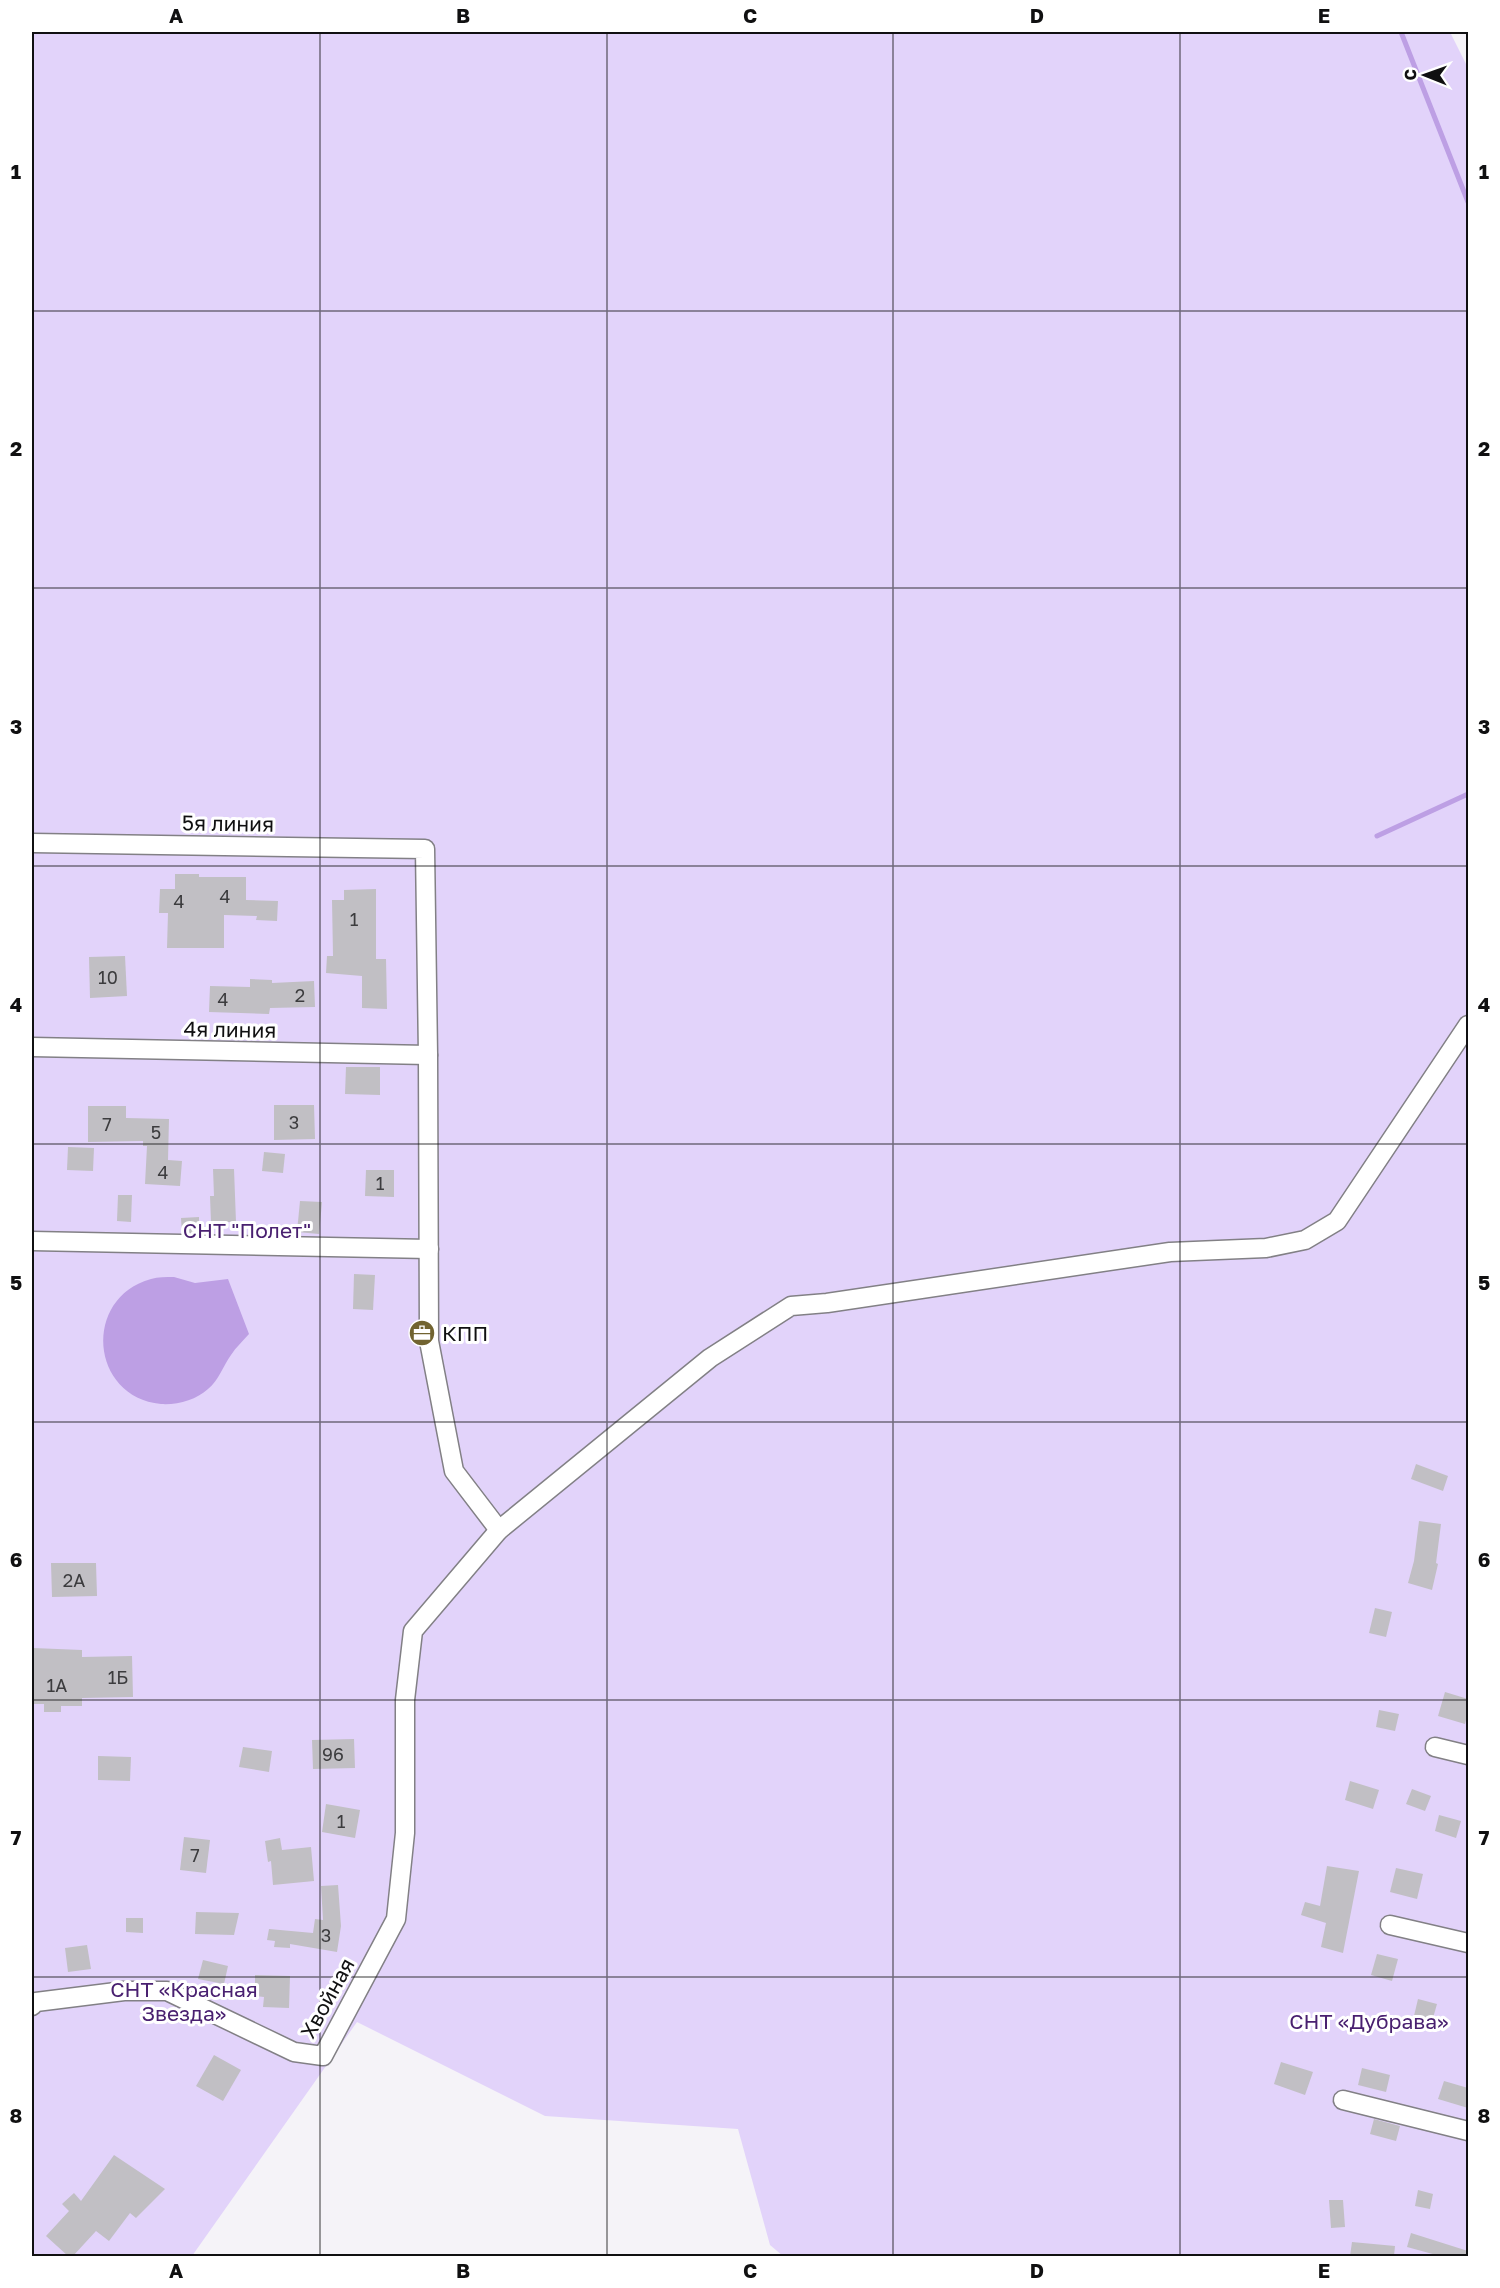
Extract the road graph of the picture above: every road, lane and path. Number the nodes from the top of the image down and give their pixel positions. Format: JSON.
{"nodes":[{"id":1,"x":32,"y":843,"type":"edge"},
{"id":2,"x":1468,"y":1025,"type":"edge"},
{"id":3,"x":32,"y":1047,"type":"edge"},
{"id":4,"x":428,"y":1055,"type":"junction"},
{"id":5,"x":32,"y":1241,"type":"edge"},
{"id":6,"x":429,"y":1250,"type":"junction"},
{"id":7,"x":499,"y":1530,"type":"junction"},
{"id":8,"x":1435,"y":1747,"type":"dead end"},
{"id":9,"x":1468,"y":1755,"type":"edge"},
{"id":10,"x":1390,"y":1925,"type":"dead end"},
{"id":11,"x":1468,"y":1943,"type":"edge"},
{"id":12,"x":32,"y":2006,"type":"edge"},
{"id":13,"x":1343,"y":2100,"type":"dead end"},
{"id":14,"x":1468,"y":2131,"type":"edge"}],
"edges":[{"from":1,"to":4,"type":"street","name":"5я линия"},
{"from":2,"to":7,"type":"street"},
{"from":3,"to":4,"type":"street","name":"4я линия"},
{"from":4,"to":6,"type":"street"},
{"from":5,"to":6,"type":"street"},
{"from":6,"to":7,"type":"street"},
{"from":7,"to":12,"type":"street","name":"Хвойная"},
{"from":8,"to":9,"type":"street"},
{"from":10,"to":11,"type":"street"},
{"from":13,"to":14,"type":"street"}]}
